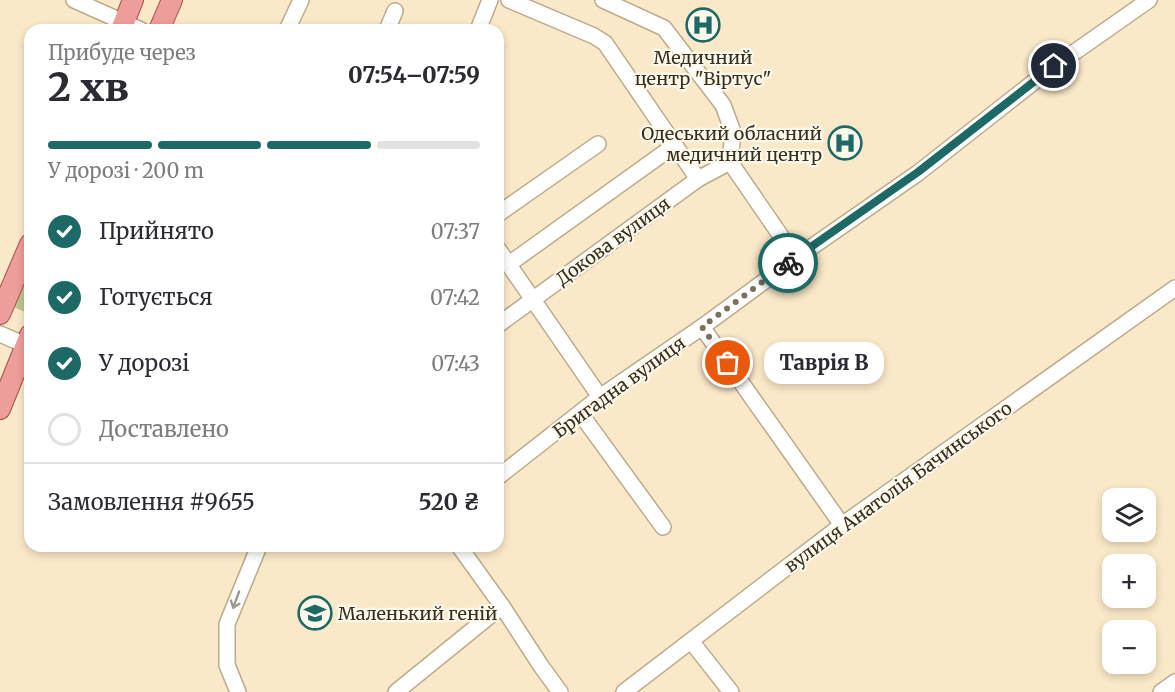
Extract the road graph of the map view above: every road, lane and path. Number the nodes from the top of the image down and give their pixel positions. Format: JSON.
{"nodes":[{"id":1,"x":74,"y":0,"type":"edge"},
{"id":2,"x":133,"y":0,"type":"edge"},
{"id":3,"x":172,"y":0,"type":"edge"},
{"id":4,"x":301,"y":0,"type":"edge"},
{"id":5,"x":490,"y":0,"type":"edge"},
{"id":6,"x":509,"y":0,"type":"edge"},
{"id":7,"x":603,"y":0,"type":"edge"},
{"id":8,"x":1149,"y":0,"type":"edge"},
{"id":9,"x":395,"y":11,"type":"dead end"},
{"id":10,"x":120,"y":24,"type":"edge"},
{"id":11,"x":129,"y":24,"type":"edge"},
{"id":12,"x":162,"y":24,"type":"edge"},
{"id":13,"x":290,"y":24,"type":"edge"},
{"id":14,"x":390,"y":24,"type":"edge"},
{"id":15,"x":480,"y":24,"type":"edge"},
{"id":16,"x":598,"y":144,"type":"dead end"},
{"id":17,"x":675,"y":145,"type":"junction"},
{"id":18,"x":730,"y":162,"type":"junction"},
{"id":19,"x":698,"y":179,"type":"junction"},
{"id":20,"x":504,"y":210,"type":"edge"},
{"id":21,"x":24,"y":258,"type":"edge"},
{"id":22,"x":504,"y":258,"type":"edge"},
{"id":23,"x":796,"y":258,"type":"junction"},
{"id":24,"x":508,"y":264,"type":"junction"},
{"id":25,"x":1175,"y":288,"type":"edge"},
{"id":26,"x":532,"y":300,"type":"junction"},
{"id":27,"x":0,"y":314,"type":"edge"},
{"id":28,"x":504,"y":320,"type":"edge"},
{"id":29,"x":702,"y":327,"type":"junction"},
{"id":30,"x":0,"y":334,"type":"edge"},
{"id":31,"x":24,"y":341,"type":"edge"},
{"id":32,"x":24,"y":354,"type":"edge"},
{"id":33,"x":600,"y":397,"type":"junction"},
{"id":34,"x":0,"y":409,"type":"edge"},
{"id":35,"x":580,"y":413,"type":"junction"},
{"id":36,"x":504,"y":472,"type":"edge"},
{"id":37,"x":842,"y":525,"type":"junction"},
{"id":38,"x":663,"y":527,"type":"dead end"},
{"id":39,"x":257,"y":552,"type":"edge"},
{"id":40,"x":463,"y":552,"type":"edge"},
{"id":41,"x":502,"y":606,"type":"junction"},
{"id":42,"x":690,"y":641,"type":"junction"},
{"id":43,"x":1175,"y":682,"type":"edge"},
{"id":44,"x":238,"y":692,"type":"edge"},
{"id":45,"x":396,"y":692,"type":"edge"},
{"id":46,"x":560,"y":692,"type":"edge"},
{"id":47,"x":624,"y":692,"type":"edge"},
{"id":48,"x":731,"y":692,"type":"edge"},
{"id":49,"x":1161,"y":692,"type":"edge"}],
"edges":[{"from":1,"to":10,"type":"street"},
{"from":2,"to":11,"type":"main road"},
{"from":3,"to":12,"type":"main road"},
{"from":4,"to":13,"type":"street"},
{"from":5,"to":15,"type":"street"},
{"from":6,"to":17,"type":"street"},
{"from":7,"to":18,"type":"street"},
{"from":8,"to":23,"type":"street","name":"Бригадна вулиця"},
{"from":9,"to":14,"type":"street"},
{"from":16,"to":20,"type":"street"},
{"from":17,"to":19,"type":"street"},
{"from":17,"to":24,"type":"street"},
{"from":18,"to":19,"type":"street","name":"Докова вулиця"},
{"from":18,"to":23,"type":"street"},
{"from":19,"to":26,"type":"street","name":"Докова вулиця"},
{"from":21,"to":27,"type":"main road"},
{"from":22,"to":24,"type":"street"},
{"from":23,"to":29,"type":"street","name":"Бригадна вулиця"},
{"from":24,"to":26,"type":"street"},
{"from":25,"to":37,"type":"street","name":"вулиця Анатолія Бачинського"},
{"from":26,"to":28,"type":"street","name":"Докова вулиця"},
{"from":26,"to":33,"type":"street"},
{"from":29,"to":33,"type":"street","name":"Бригадна вулиця"},
{"from":29,"to":37,"type":"street"},
{"from":30,"to":31,"type":"street"},
{"from":32,"to":34,"type":"main road"},
{"from":33,"to":35,"type":"street","name":"Бригадна вулиця"},
{"from":35,"to":36,"type":"street","name":"Бригадна вулиця"},
{"from":35,"to":38,"type":"street"},
{"from":37,"to":42,"type":"street","name":"вулиця Анатолія Бачинського"},
{"from":39,"to":44,"type":"street","one_way":true},
{"from":40,"to":41,"type":"street"},
{"from":41,"to":45,"type":"street"},
{"from":41,"to":46,"type":"street"},
{"from":42,"to":47,"type":"street","name":"вулиця Анатолія Бачинського"},
{"from":42,"to":48,"type":"street"},
{"from":43,"to":49,"type":"street"}]}
